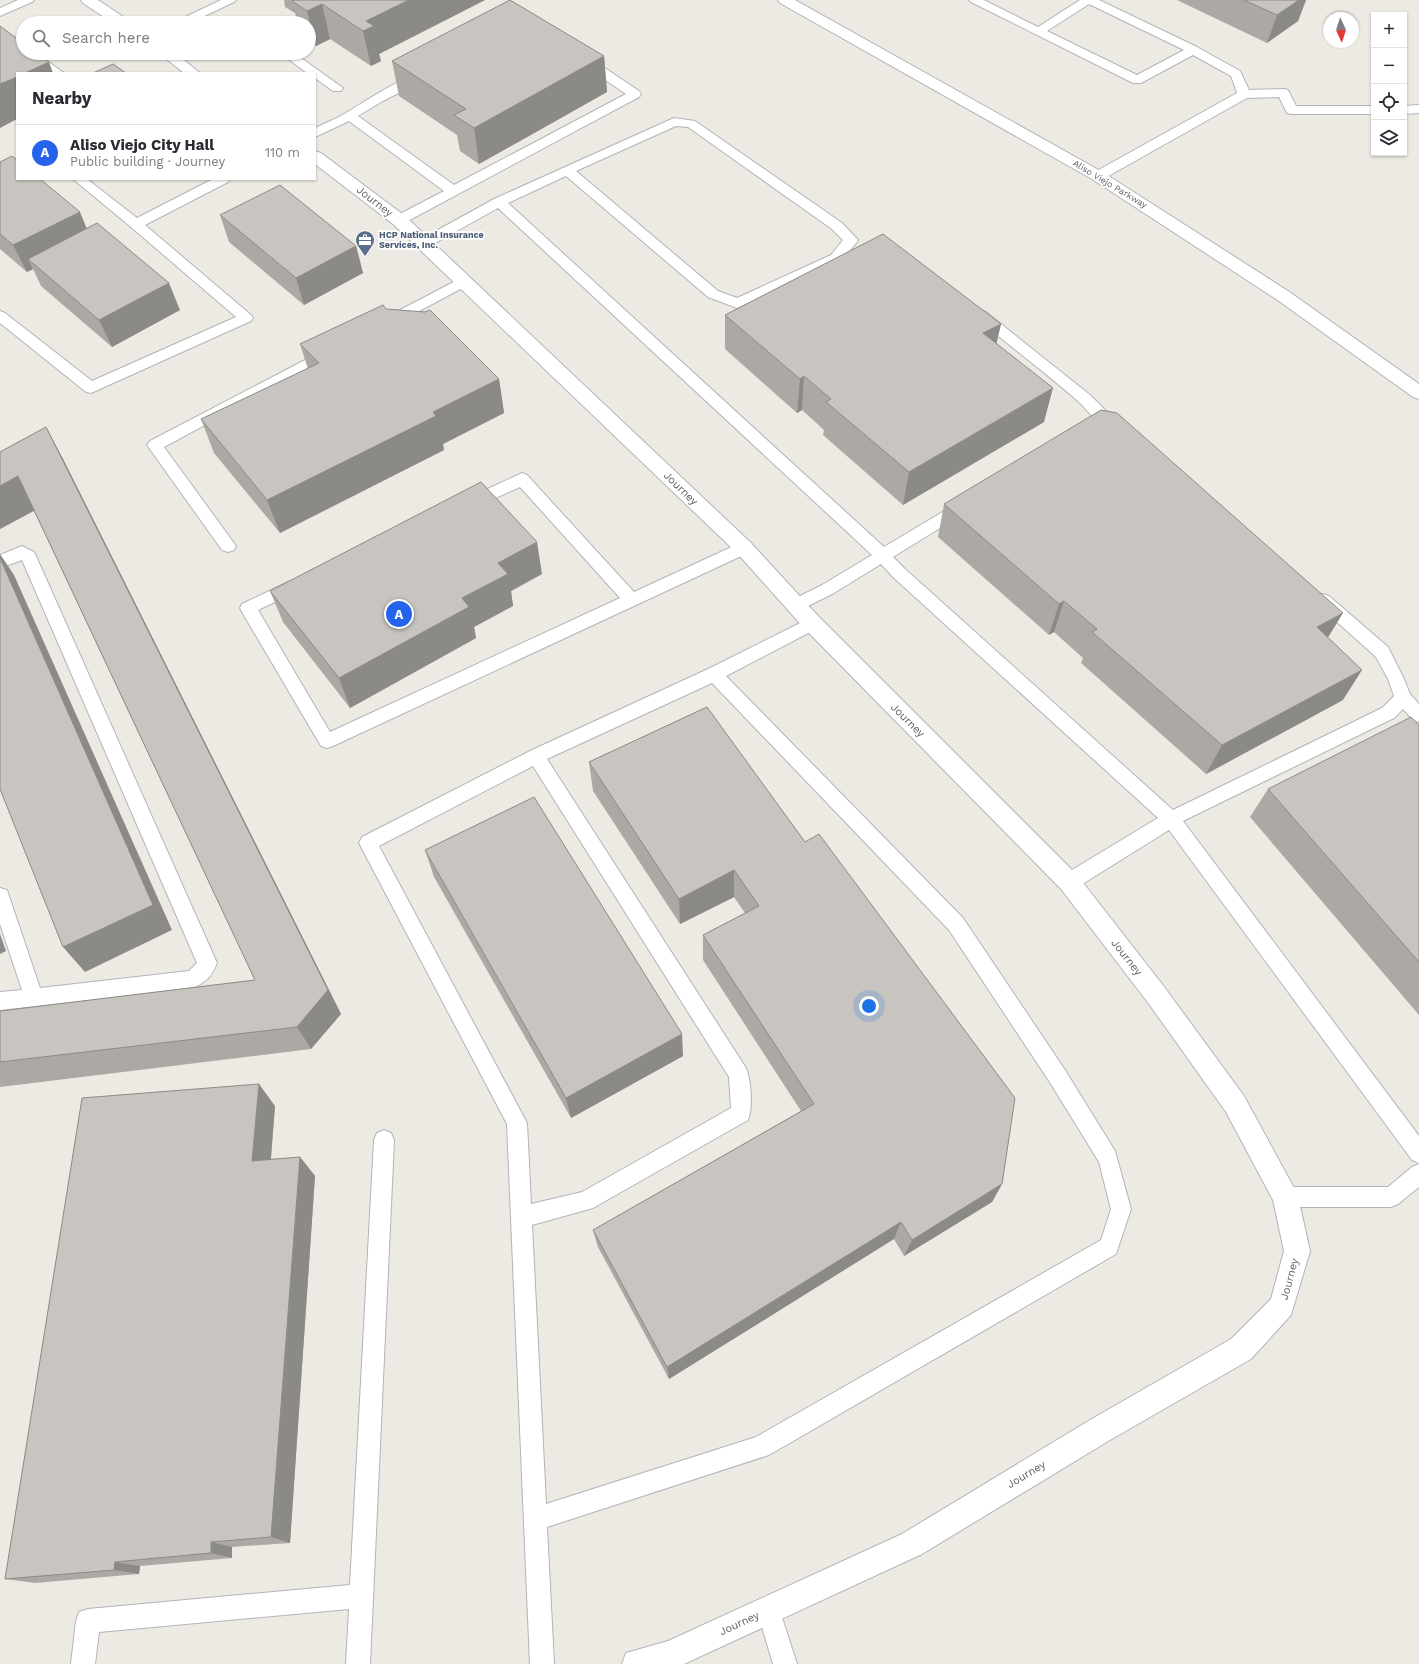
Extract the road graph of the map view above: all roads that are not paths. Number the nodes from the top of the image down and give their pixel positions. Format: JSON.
{"nodes":[{"id":1,"x":28,"y":0,"type":"edge"},
{"id":2,"x":88,"y":0,"type":"edge"},
{"id":3,"x":230,"y":0,"type":"edge"},
{"id":4,"x":785,"y":0,"type":"edge"},
{"id":5,"x":975,"y":0,"type":"edge"},
{"id":6,"x":1089,"y":0,"type":"edge"},
{"id":7,"x":213,"y":3,"type":"edge"},
{"id":8,"x":0,"y":12,"type":"edge"},
{"id":9,"x":112,"y":16,"type":"edge"},
{"id":10,"x":192,"y":16,"type":"edge"},
{"id":11,"x":1038,"y":32,"type":"junction"},
{"id":12,"x":1192,"y":50,"type":"junction"},
{"id":13,"x":577,"y":56,"type":"edge"},
{"id":14,"x":38,"y":60,"type":"edge"},
{"id":15,"x":175,"y":60,"type":"edge"},
{"id":16,"x":296,"y":60,"type":"edge"},
{"id":17,"x":431,"y":71,"type":"edge"},
{"id":18,"x":56,"y":72,"type":"edge"},
{"id":19,"x":192,"y":72,"type":"edge"},
{"id":20,"x":314,"y":72,"type":"edge"},
{"id":21,"x":316,"y":73,"type":"edge"},
{"id":22,"x":338,"y":88,"type":"dead end"},
{"id":23,"x":1244,"y":94,"type":"junction"},
{"id":24,"x":1371,"y":110,"type":"edge"},
{"id":25,"x":1407,"y":110,"type":"edge"},
{"id":26,"x":1419,"y":110,"type":"edge"},
{"id":27,"x":350,"y":116,"type":"junction"},
{"id":28,"x":316,"y":133,"type":"edge"},
{"id":29,"x":316,"y":157,"type":"edge"},
{"id":30,"x":568,"y":171,"type":"junction"},
{"id":31,"x":1098,"y":176,"type":"junction"},
{"id":32,"x":80,"y":180,"type":"edge"},
{"id":33,"x":221,"y":180,"type":"edge"},
{"id":34,"x":453,"y":191,"type":"junction"},
{"id":35,"x":499,"y":202,"type":"junction"},
{"id":36,"x":399,"y":220,"type":"junction"},
{"id":37,"x":136,"y":224,"type":"junction"},
{"id":38,"x":851,"y":240,"type":"junction"},
{"id":39,"x":422,"y":244,"type":"junction"},
{"id":40,"x":864,"y":246,"type":"edge"},
{"id":41,"x":463,"y":282,"type":"junction"},
{"id":42,"x":970,"y":306,"type":"edge"},
{"id":43,"x":0,"y":316,"type":"edge"},
{"id":44,"x":377,"y":328,"type":"edge"},
{"id":45,"x":342,"y":346,"type":"edge"},
{"id":46,"x":1419,"y":393,"type":"edge"},
{"id":47,"x":1105,"y":423,"type":"edge"},
{"id":48,"x":977,"y":498,"type":"edge"},
{"id":49,"x":457,"y":509,"type":"edge"},
{"id":50,"x":228,"y":546,"type":"dead end"},
{"id":51,"x":744,"y":548,"type":"junction"},
{"id":52,"x":883,"y":556,"type":"junction"},
{"id":53,"x":0,"y":562,"type":"edge"},
{"id":54,"x":306,"y":580,"type":"edge"},
{"id":55,"x":1311,"y":590,"type":"edge"},
{"id":56,"x":631,"y":600,"type":"junction"},
{"id":57,"x":796,"y":605,"type":"junction"},
{"id":58,"x":812,"y":623,"type":"junction"},
{"id":59,"x":714,"y":674,"type":"junction"},
{"id":60,"x":1403,"y":698,"type":"junction"},
{"id":61,"x":1419,"y":715,"type":"edge"},
{"id":62,"x":536,"y":756,"type":"junction"},
{"id":63,"x":1170,"y":819,"type":"junction"},
{"id":64,"x":1069,"y":882,"type":"junction"},
{"id":65,"x":0,"y":896,"type":"edge"},
{"id":66,"x":34,"y":997,"type":"junction"},
{"id":67,"x":0,"y":1001,"type":"edge"},
{"id":68,"x":384,"y":1140,"type":"dead end"},
{"id":69,"x":1419,"y":1153,"type":"edge"},
{"id":70,"x":1419,"y":1174,"type":"edge"},
{"id":71,"x":1285,"y":1197,"type":"junction"},
{"id":72,"x":521,"y":1217,"type":"junction"},
{"id":73,"x":535,"y":1519,"type":"junction"},
{"id":74,"x":361,"y":1596,"type":"junction"},
{"id":75,"x":769,"y":1610,"type":"junction"},
{"id":76,"x":83,"y":1664,"type":"edge"},
{"id":77,"x":358,"y":1664,"type":"edge"},
{"id":78,"x":542,"y":1664,"type":"edge"},
{"id":79,"x":637,"y":1664,"type":"edge"},
{"id":80,"x":785,"y":1664,"type":"edge"}],
"edges":[{"from":1,"to":8,"type":"lane"},
{"from":2,"to":9,"type":"street"},
{"from":3,"to":7,"type":"lane"},
{"from":4,"to":31,"type":"street","name":"Aliso Viejo Parkway"},
{"from":5,"to":11,"type":"lane"},
{"from":6,"to":11,"type":"lane"},
{"from":6,"to":12,"type":"lane"},
{"from":7,"to":10,"type":"lane"},
{"from":11,"to":12,"type":"lane"},
{"from":12,"to":23,"type":"lane"},
{"from":13,"to":34,"type":"lane"},
{"from":14,"to":18,"type":"lane"},
{"from":15,"to":19,"type":"street"},
{"from":16,"to":20,"type":"lane"},
{"from":17,"to":27,"type":"lane"},
{"from":21,"to":22,"type":"lane"},
{"from":23,"to":24,"type":"lane"},
{"from":23,"to":31,"type":"lane"},
{"from":25,"to":26,"type":"lane"},
{"from":27,"to":28,"type":"lane"},
{"from":27,"to":34,"type":"lane"},
{"from":29,"to":36,"type":"street","name":"Journey"},
{"from":30,"to":35,"type":"lane"},
{"from":30,"to":38,"type":"lane"},
{"from":30,"to":38,"type":"lane"},
{"from":31,"to":46,"type":"street","name":"Aliso Viejo Parkway"},
{"from":32,"to":37,"type":"lane"},
{"from":33,"to":37,"type":"lane"},
{"from":34,"to":36,"type":"lane"},
{"from":35,"to":39,"type":"lane"},
{"from":35,"to":52,"type":"lane"},
{"from":36,"to":39,"type":"street","name":"Journey"},
{"from":37,"to":43,"type":"lane"},
{"from":38,"to":40,"type":"lane"},
{"from":39,"to":41,"type":"street","name":"Journey"},
{"from":41,"to":44,"type":"lane"},
{"from":41,"to":51,"type":"street","name":"Journey"},
{"from":42,"to":47,"type":"lane"},
{"from":45,"to":50,"type":"lane"},
{"from":48,"to":52,"type":"lane"},
{"from":49,"to":56,"type":"lane"},
{"from":51,"to":56,"type":"lane"},
{"from":51,"to":57,"type":"street","name":"Journey"},
{"from":52,"to":57,"type":"lane"},
{"from":52,"to":63,"type":"lane"},
{"from":53,"to":66,"type":"lane"},
{"from":54,"to":56,"type":"lane"},
{"from":55,"to":60,"type":"lane"},
{"from":57,"to":58,"type":"street","name":"Journey"},
{"from":58,"to":59,"type":"lane"},
{"from":58,"to":64,"type":"street","name":"Journey"},
{"from":59,"to":62,"type":"lane"},
{"from":59,"to":73,"type":"lane"},
{"from":60,"to":61,"type":"lane"},
{"from":60,"to":63,"type":"lane"},
{"from":62,"to":72,"type":"lane"},
{"from":62,"to":72,"type":"lane"},
{"from":63,"to":64,"type":"lane"},
{"from":63,"to":69,"type":"lane"},
{"from":64,"to":71,"type":"street","name":"Journey"},
{"from":65,"to":66,"type":"lane"},
{"from":66,"to":67,"type":"lane"},
{"from":68,"to":74,"type":"lane"},
{"from":70,"to":71,"type":"lane"},
{"from":71,"to":75,"type":"street","name":"Journey"},
{"from":72,"to":73,"type":"lane"},
{"from":73,"to":78,"type":"lane"},
{"from":74,"to":76,"type":"lane"},
{"from":74,"to":77,"type":"lane"},
{"from":75,"to":79,"type":"street","name":"Journey"},
{"from":75,"to":80,"type":"lane"}]}
